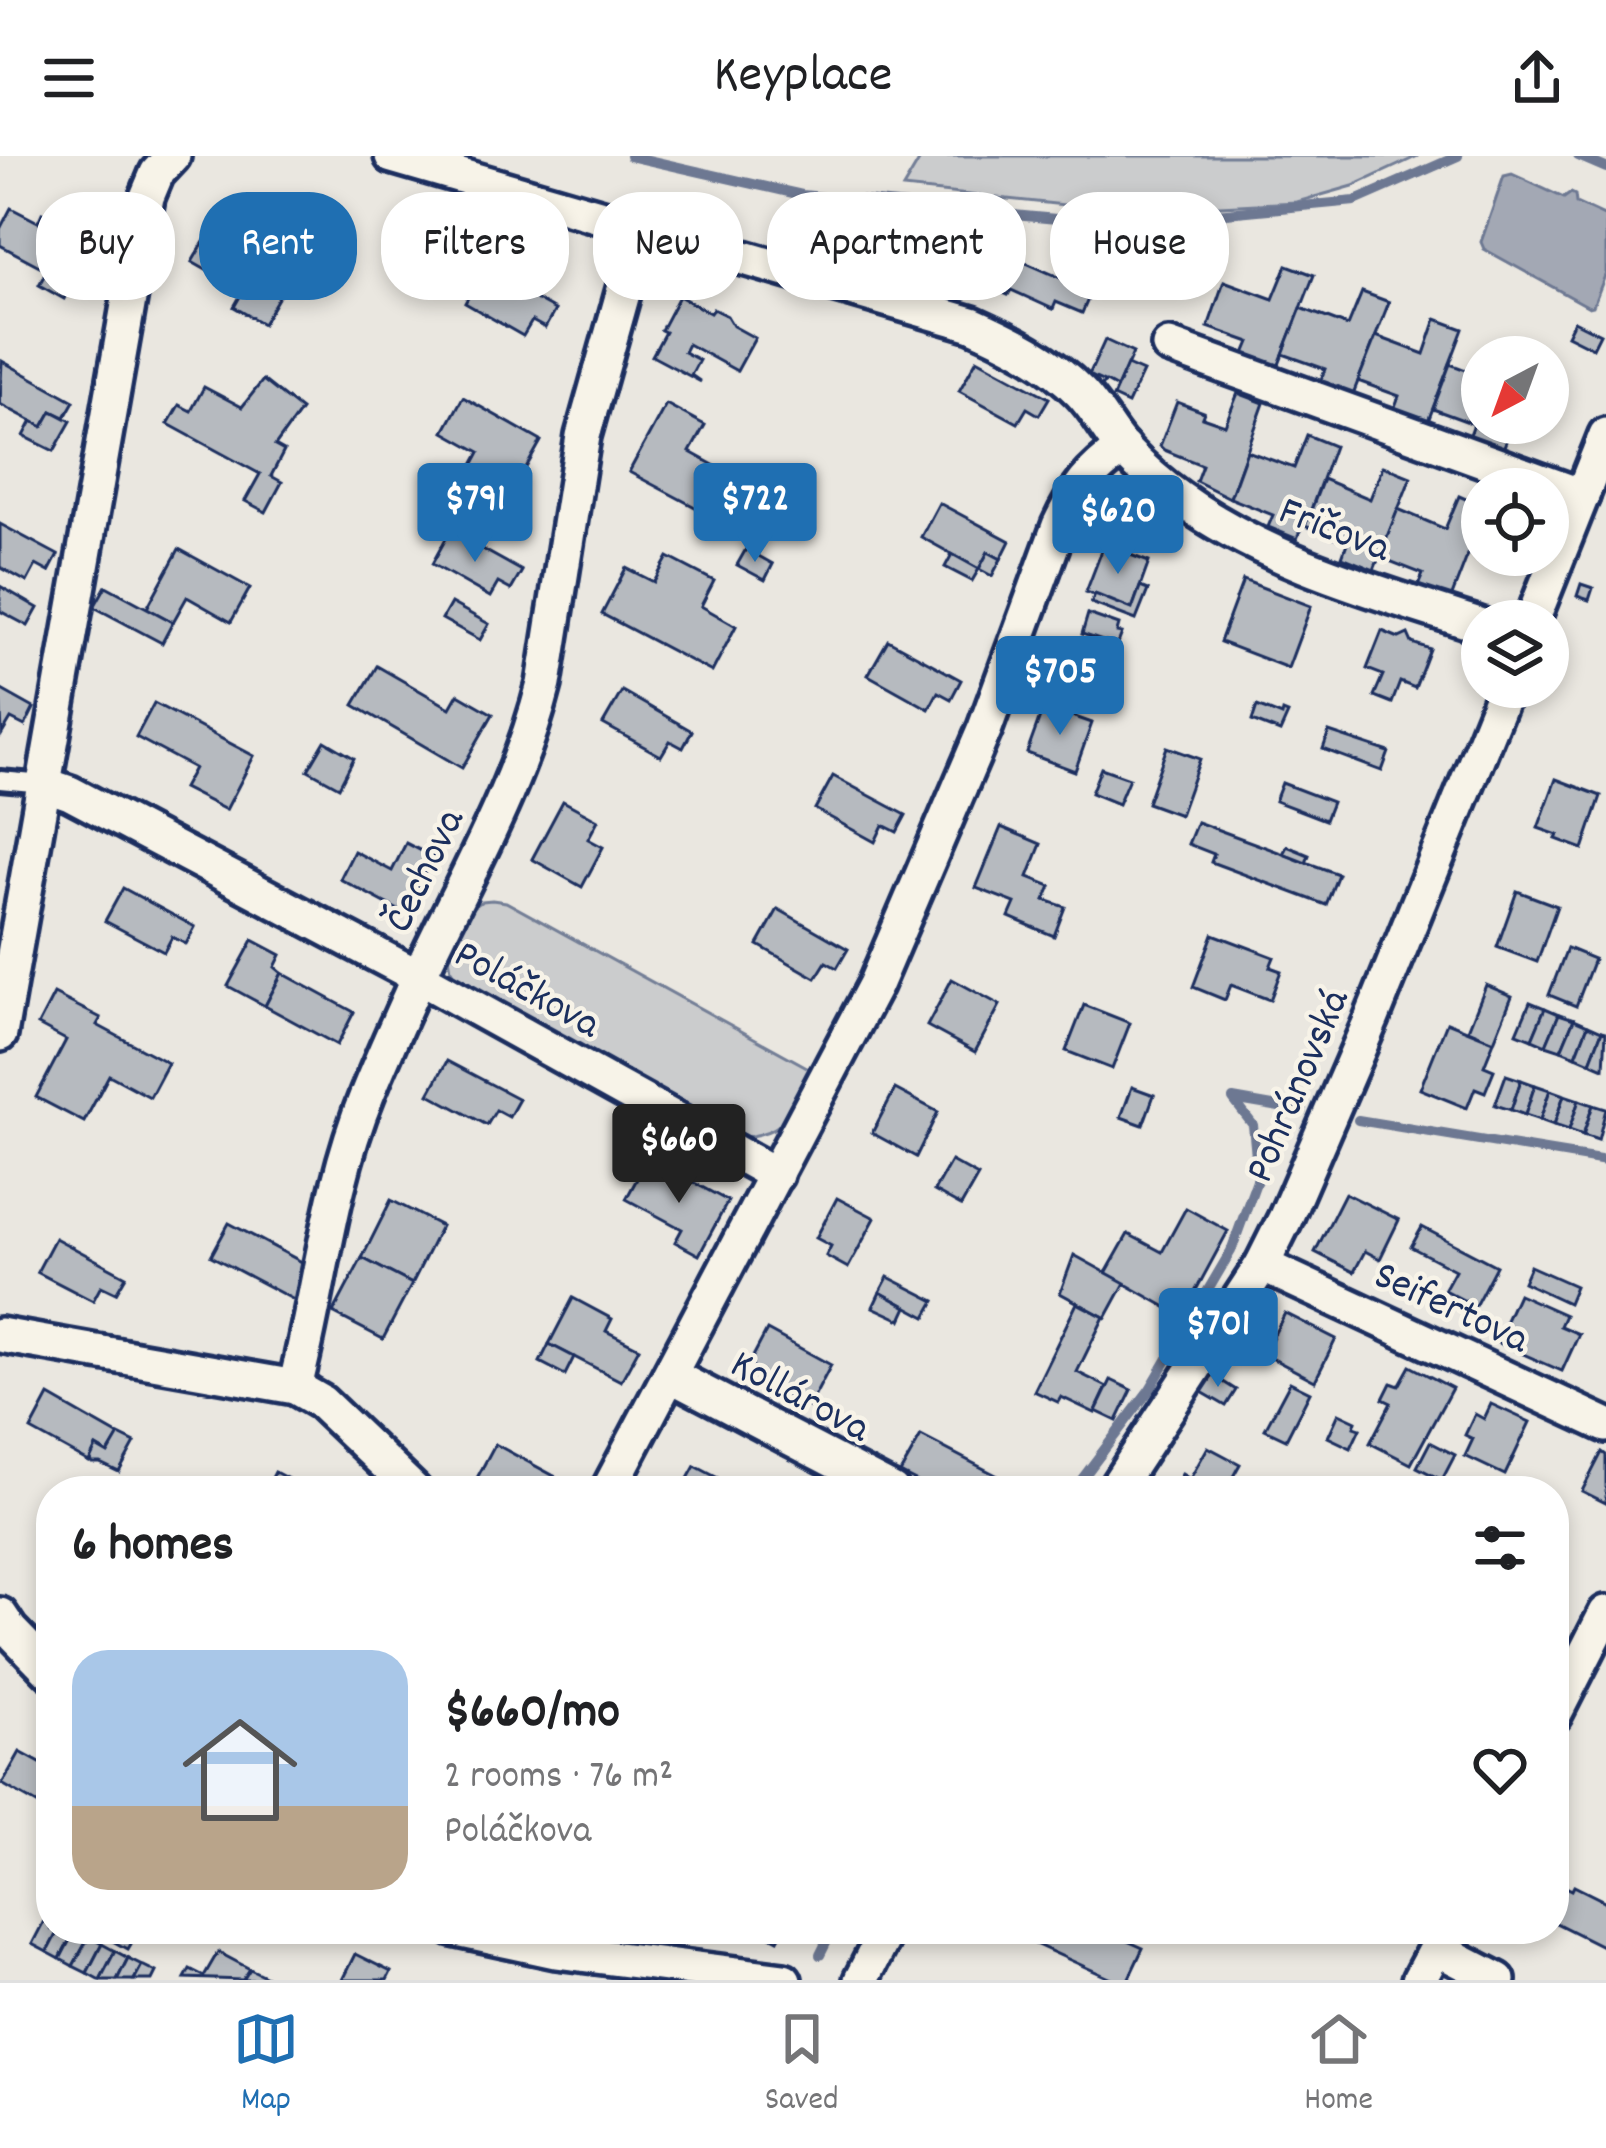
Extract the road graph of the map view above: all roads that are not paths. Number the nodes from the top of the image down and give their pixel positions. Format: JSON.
{"nodes":[{"id":1,"x":173,"y":156,"type":"edge"},
{"id":2,"x":392,"y":156,"type":"edge"},
{"id":3,"x":593,"y":215,"type":"edge"},
{"id":4,"x":743,"y":258,"type":"edge"},
{"id":5,"x":621,"y":300,"type":"edge"},
{"id":6,"x":1169,"y":346,"type":"dead end"},
{"id":7,"x":1606,"y":435,"type":"edge"},
{"id":8,"x":1123,"y":448,"type":"junction"},
{"id":9,"x":1582,"y":496,"type":"junction"},
{"id":10,"x":1540,"y":600,"type":"edge"},
{"id":11,"x":1461,"y":619,"type":"edge"},
{"id":12,"x":1497,"y":708,"type":"edge"},
{"id":13,"x":0,"y":780,"type":"edge"},
{"id":14,"x":44,"y":784,"type":"junction"},
{"id":15,"x":419,"y":976,"type":"junction"},
{"id":16,"x":0,"y":1034,"type":"edge"},
{"id":17,"x":776,"y":1174,"type":"junction"},
{"id":18,"x":1262,"y":1265,"type":"junction"},
{"id":19,"x":0,"y":1335,"type":"edge"},
{"id":20,"x":670,"y":1375,"type":"junction"},
{"id":21,"x":295,"y":1387,"type":"junction"},
{"id":22,"x":1606,"y":1425,"type":"edge"},
{"id":23,"x":398,"y":1476,"type":"edge"},
{"id":24,"x":616,"y":1476,"type":"edge"},
{"id":25,"x":863,"y":1476,"type":"edge"},
{"id":26,"x":1124,"y":1476,"type":"edge"},
{"id":27,"x":0,"y":1616,"type":"edge"},
{"id":28,"x":1605,"y":1616,"type":"edge"},
{"id":29,"x":36,"y":1656,"type":"edge"},
{"id":30,"x":1569,"y":1686,"type":"edge"},
{"id":31,"x":515,"y":1944,"type":"edge"},
{"id":32,"x":879,"y":1944,"type":"edge"},
{"id":33,"x":1437,"y":1944,"type":"edge"},
{"id":34,"x":1447,"y":1944,"type":"edge"},
{"id":35,"x":784,"y":1980,"type":"edge"},
{"id":36,"x":861,"y":1980,"type":"edge"},
{"id":37,"x":1419,"y":1980,"type":"edge"},
{"id":38,"x":1498,"y":1980,"type":"edge"}],
"edges":[{"from":1,"to":14,"type":"street"},
{"from":2,"to":3,"type":"street","name":"Fričova"},
{"from":4,"to":8,"type":"street","name":"Fričova"},
{"from":5,"to":15,"type":"street","name":"Čechova"},
{"from":6,"to":9,"type":"street"},
{"from":7,"to":9,"type":"street"},
{"from":8,"to":11,"type":"street","name":"Fričova"},
{"from":8,"to":17,"type":"street"},
{"from":9,"to":10,"type":"street"},
{"from":12,"to":18,"type":"street","name":"Pohránovská"},
{"from":13,"to":14,"type":"lane"},
{"from":14,"to":15,"type":"street","name":"Poláčkova"},
{"from":14,"to":16,"type":"street"},
{"from":15,"to":17,"type":"street","name":"Poláčkova"},
{"from":15,"to":21,"type":"street","name":"Čechova"},
{"from":17,"to":20,"type":"street"},
{"from":18,"to":22,"type":"street","name":"Seifertova"},
{"from":18,"to":26,"type":"street","name":"Pohránovská"},
{"from":19,"to":21,"type":"street"},
{"from":20,"to":24,"type":"street"},
{"from":20,"to":25,"type":"street","name":"Kollárova"},
{"from":21,"to":23,"type":"street"},
{"from":27,"to":29,"type":"street"},
{"from":28,"to":30,"type":"street"},
{"from":31,"to":35,"type":"street"},
{"from":32,"to":36,"type":"street"},
{"from":33,"to":37,"type":"street"},
{"from":34,"to":38,"type":"street"}]}
